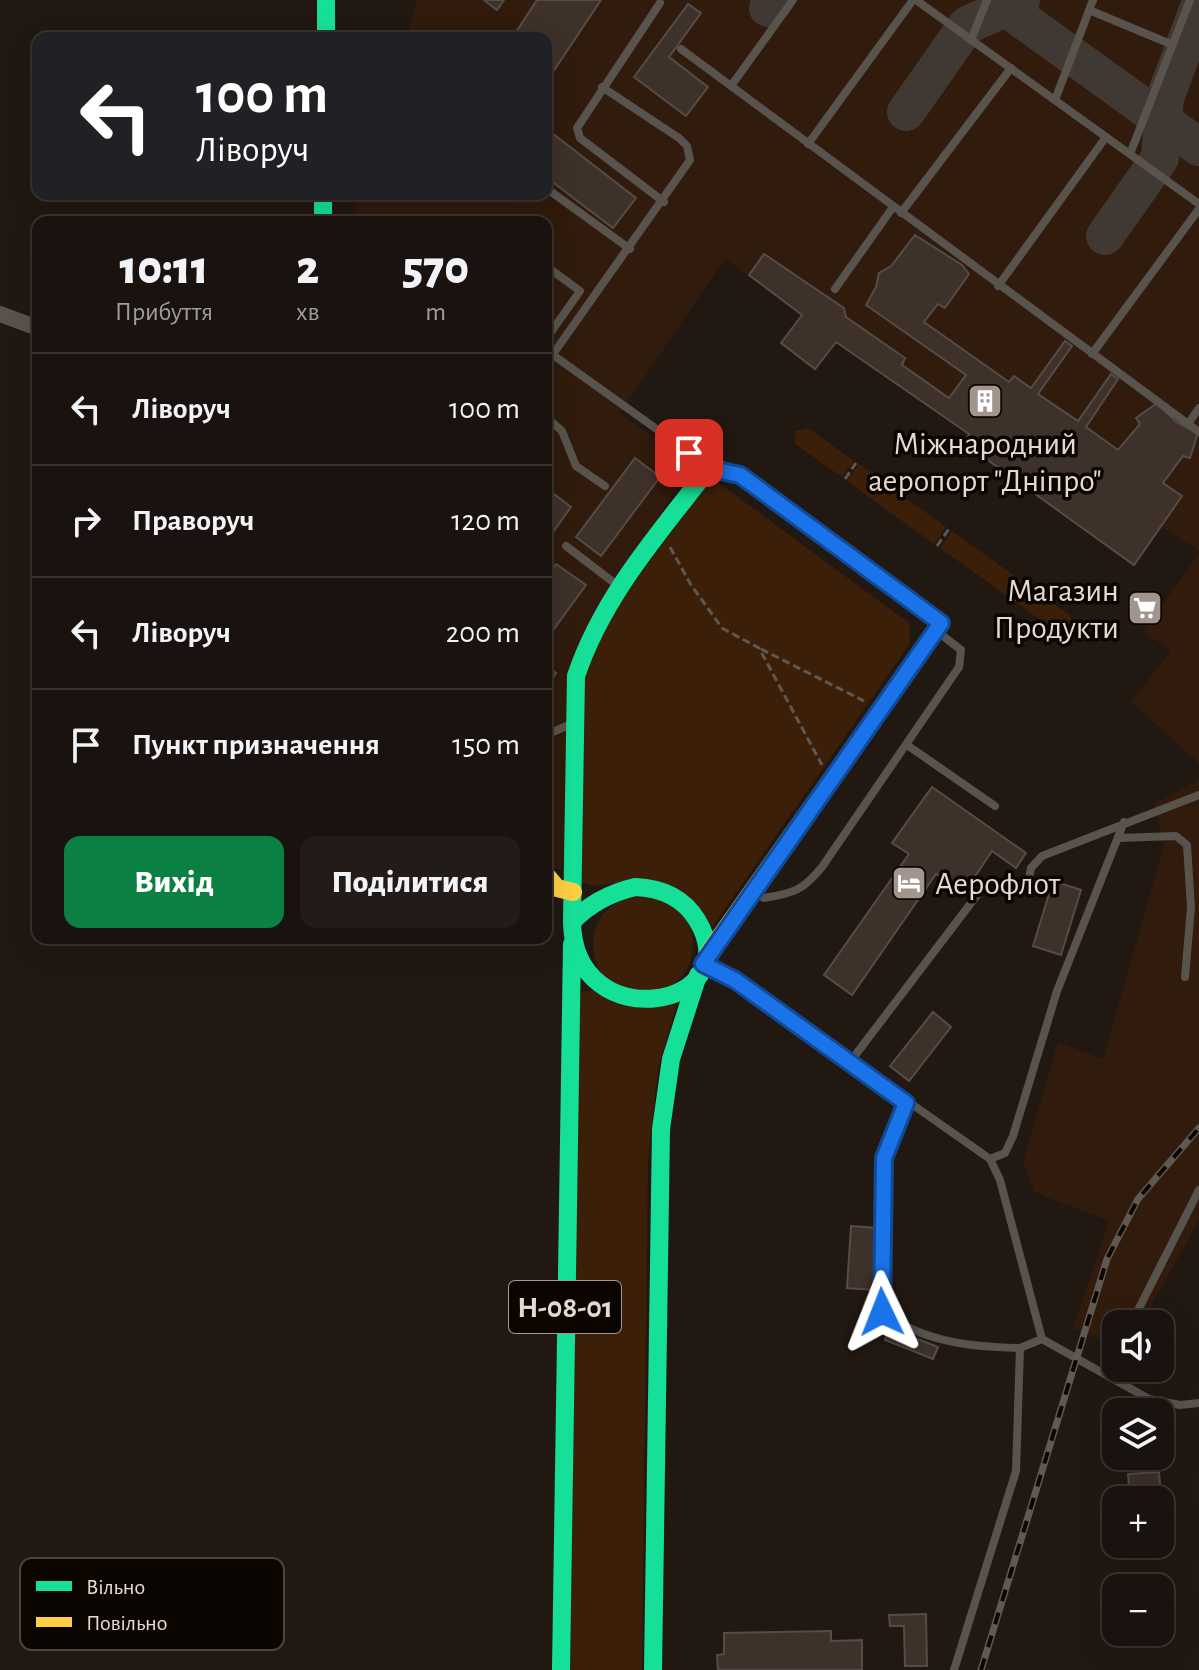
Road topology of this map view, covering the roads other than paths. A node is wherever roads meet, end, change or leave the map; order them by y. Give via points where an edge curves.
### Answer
1 (326, 0) edge
2 (793, 0) edge
3 (915, 0) edge
4 (987, 0) edge
5 (1093, 0) edge
6 (1190, 0) edge
7 (660, 3) dead end
8 (1089, 10) junction
9 (326, 32) edge
10 (971, 40) junction
11 (1173, 45) junction
12 (681, 49) dead end
13 (1011, 68) junction
14 (731, 86) junction
15 (602, 87) junction
16 (1055, 100) junction
17 (1106, 137) junction
18 (808, 144) junction
19 (1130, 154) junction
20 (552, 192) edge
21 (664, 202) junction
22 (1199, 206) edge
23 (897, 210) junction
24 (630, 249) junction
25 (552, 270) edge
26 (998, 286) junction
27 (835, 289) dead end
28 (0, 314) edge
29 (32, 326) edge
30 (552, 331) edge
31 (552, 349) edge
32 (552, 353) edge
33 (1092, 354) junction
34 (1199, 408) edge
35 (552, 422) edge
36 (1188, 424) junction
37 (1199, 432) edge
38 (712, 469) junction
39 (605, 486) dead end
40 (566, 546) dead end
41 (621, 588) junction
42 (938, 632) junction
43 (574, 723) junction
44 (552, 732) edge
45 (907, 745) junction
46 (1195, 796) edge
47 (995, 806) dead end
48 (1199, 806) edge
49 (1124, 822) junction
50 (1118, 838) junction
51 (552, 882) edge
52 (987, 882) dead end
53 (1027, 889) dead end
54 (752, 890) junction
55 (573, 892) junction
56 (572, 922) junction
57 (572, 944) junction
58 (703, 964) junction
59 (1185, 977) dead end
60 (850, 1062) junction
61 (906, 1103) junction
62 (990, 1159) junction
63 (1199, 1190) edge
64 (1138, 1310) edge
65 (1042, 1339) junction
66 (1020, 1348) junction
67 (1102, 1370) edge
68 (1123, 1382) edge
69 (1199, 1403) edge
70 (561, 1670) edge
71 (653, 1670) edge
72 (954, 1670) edge

1 - 9 main road
2 - 14 lane
3 - 10 lane
3 - 18 lane
4 - 10 lane
5 - 8 lane
6 - 11 lane
7 - 15 lane
8 - 11 lane
8 - 16 lane
10 - 13 lane
11 - 19 lane
12 - 14 lane
13 - 16 lane
13 - 23 lane
14 - 18 lane
15 - 21 lane via 578,125 580,138
15 - 21 lane via 687,146 688,168
16 - 17 lane
17 - 19 lane
17 - 26 lane
18 - 23 lane
19 - 22 lane
20 - 24 lane
21 - 24 lane
22 - 33 lane
23 - 26 lane
23 - 27 lane
24 - 31 lane
25 - 30 lane via 580,291
26 - 33 lane
28 - 29 street
32 - 38 lane
33 - 36 lane
34 - 36 lane
35 - 39 lane via 562,431 576,466
36 - 37 lane
38 - 41 main road, Н-08-01
38 - 42 main road via 727,469 752,483 925,609 941,623
40 - 41 lane
41 - 43 main road, Н-08-01 via 583,648
42 - 45 lane via 961,650 962,658
42 - 54 main road, Н-08-01
43 - 44 lane
43 - 55 main road, Н-08-01
45 - 47 lane
45 - 54 lane via 805,888 764,898
46 - 48 lane
46 - 49 lane
49 - 50 lane
49 - 53 lane via 1035,861
50 - 59 lane via 1176,836 1187,845 1191,907
50 - 62 lane via 1057,991 1013,1136 1005,1153
51 - 55 main road
52 - 60 lane
54 - 58 main road, Н-08-01
55 - 56 main road, Н-08-01
56 - 57 main road, Н-08-01
56 - 58 main road via 604,896 651,887 680,899 693,912 706,936
57 - 58 main road, Н-08-01 via 601,983 639,1003 683,990
57 - 70 main road, Н-08-01
58 - 60 lane via 735,980
58 - 71 main road, Н-08-01 via 671,1059 661,1129
60 - 61 lane
61 - 62 lane
61 - 66 lane via 884,1158 882,1312 957,1345
62 - 65 lane
63 - 64 lane
65 - 66 lane
65 - 67 lane
66 - 72 lane via 1016,1471
68 - 69 lane via 1157,1401

